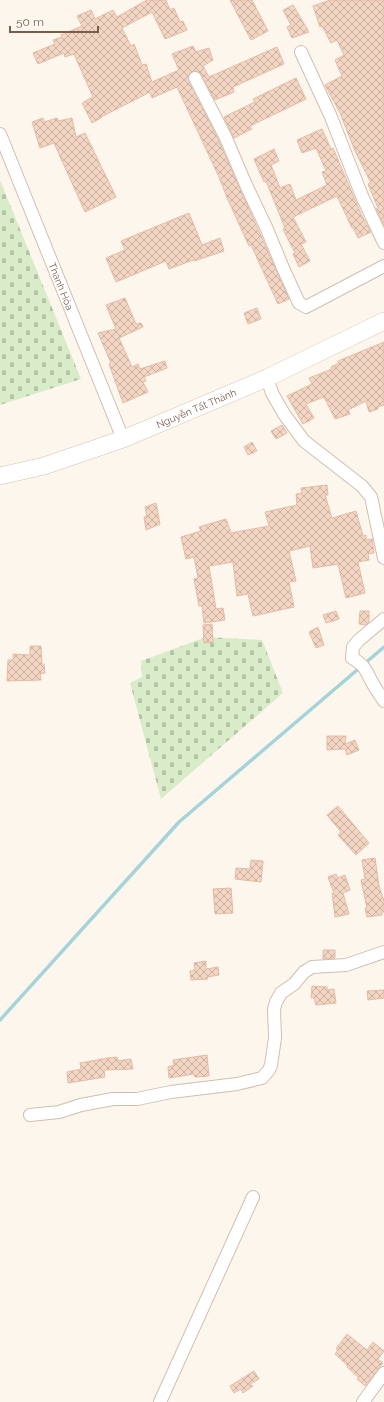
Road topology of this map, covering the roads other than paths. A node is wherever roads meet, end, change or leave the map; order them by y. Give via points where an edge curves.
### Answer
1 (301, 52) dead end
2 (195, 78) dead end
3 (0, 134) edge
4 (384, 242) edge
5 (384, 266) edge
6 (384, 321) edge
7 (267, 378) junction
8 (123, 439) junction
9 (0, 476) edge
10 (384, 558) edge
11 (384, 619) edge
12 (384, 701) edge
13 (384, 952) edge
14 (30, 1116) dead end
15 (253, 1197) dead end
16 (384, 1373) edge
17 (160, 1402) edge
18 (363, 1402) edge

1 - 4 street
2 - 5 street via 225,136 299,303 306,307
3 - 8 street, Thanh Hóa
6 - 7 main road, Nguyễn Tất Thành
7 - 8 main road, Nguyễn Tất Thành
7 - 10 street via 281,409 304,441 362,486 370,498
8 - 9 main road, Nguyễn Tất Thành via 44,466
11 - 12 street via 353,647 352,658 368,670
13 - 14 street via 346,965 312,967 281,993 274,1009 275,1038 269,1070 258,1080 137,1099 113,1099
15 - 17 street
16 - 18 street

